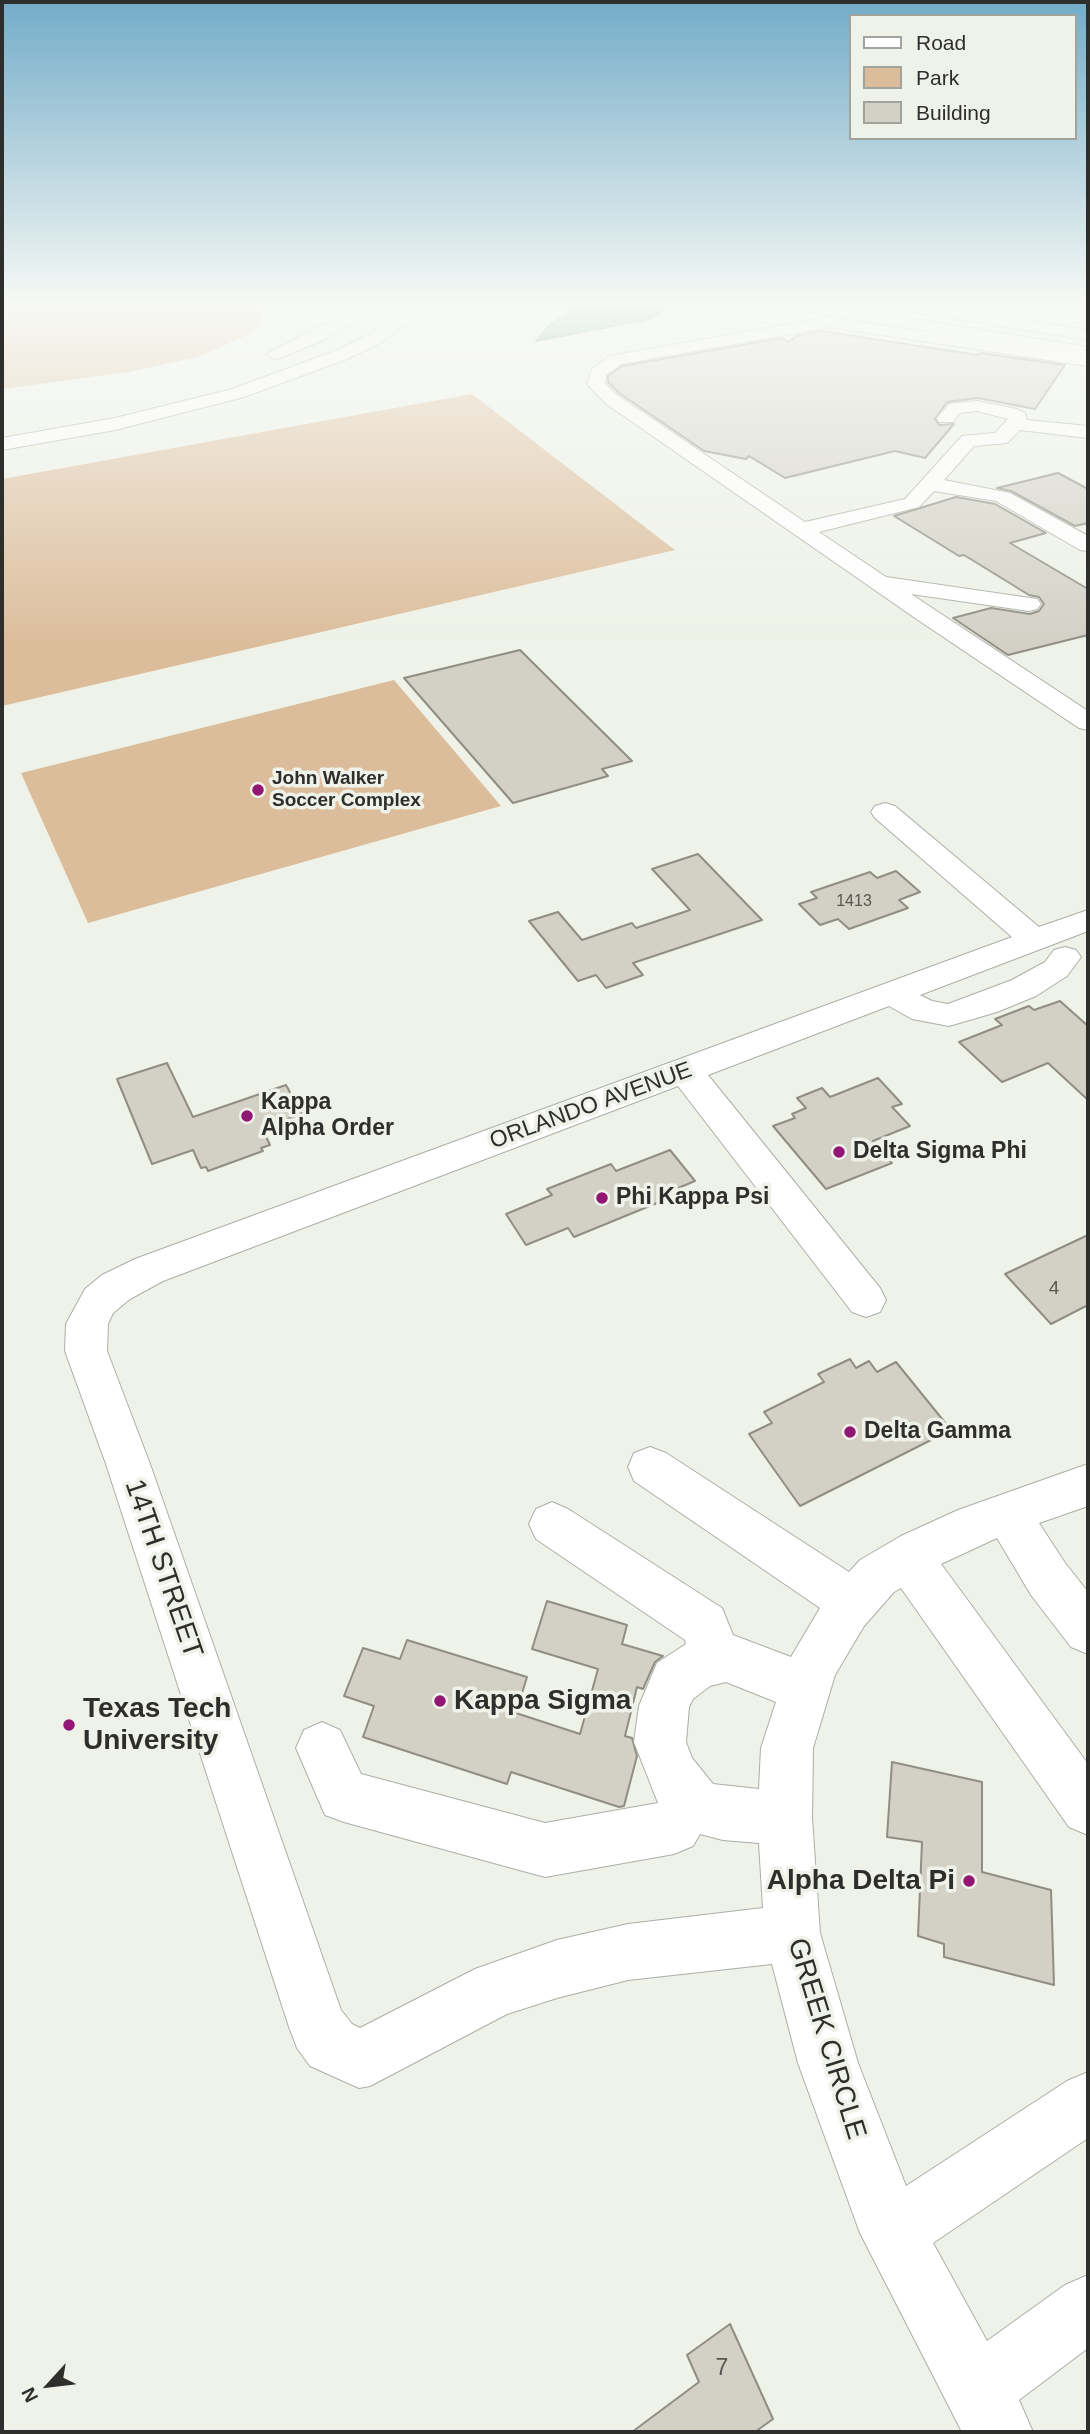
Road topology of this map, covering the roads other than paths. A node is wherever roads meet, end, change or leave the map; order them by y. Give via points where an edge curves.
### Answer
1 (141, 418) edge
2 (639, 418) edge
3 (947, 418) edge
4 (1017, 418) edge
5 (1016, 424) junction
6 (1088, 432) edge
7 (969, 440) junction
8 (2, 444) edge
9 (929, 484) junction
10 (804, 529) junction
11 (1088, 545) edge
12 (881, 583) junction
13 (1029, 604) dead end
14 (1088, 722) edge
15 (885, 813) dead end
16 (1088, 920) edge
17 (1057, 953) edge
18 (685, 1071) junction
19 (866, 1300) dead end
20 (99, 1301) joint
21 (650, 1467) dead end
22 (1088, 1485) edge
23 (1007, 1514) junction
24 (552, 1524) dead end
25 (908, 1558) junction
26 (853, 1602) junction
27 (1088, 1630) edge
28 (716, 1660) junction
29 (805, 1688) junction
30 (322, 1748) dead end
31 (690, 1800) junction
32 (1088, 1808) edge
33 (785, 1818) junction
34 (792, 1933) junction
35 (1088, 2102) edge
36 (892, 2233) junction
37 (1088, 2308) edge
38 (987, 2411) edge

1 - 8 main road
2 - 10 main road
3 - 7 main road via 941,432
4 - 5 main road
5 - 6 main road
5 - 7 main road via 1000,439
7 - 9 main road
9 - 10 main road via 912,503
9 - 11 main road via 1003,497
10 - 12 main road
12 - 13 main road
12 - 14 main road
15 - 17 main road
16 - 17 main road, ORLANDO AVENUE
17 - 18 main road, ORLANDO AVENUE via 892,994
18 - 19 main road
18 - 20 main road, ORLANDO AVENUE via 149,1270
20 - 34 main road, 14TH STREET via 87,1324 86,1351 318,2026 331,2045 359,2058 370,2056 495,1989 557,1969 628,1952
21 - 26 main road
22 - 23 main road, GREEK CIRCLE
23 - 25 main road, GREEK CIRCLE
23 - 27 main road via 1048,1579
24 - 28 main road via 705,1625
25 - 26 main road, GREEK CIRCLE via 877,1576
25 - 32 main road
26 - 29 main road, GREEK CIRCLE via 813,1664
28 - 29 main road via 726,1657
28 - 31 main road via 698,1664 675,1681 664,1706 660,1742 672,1775
29 - 33 main road, GREEK CIRCLE via 787,1748
30 - 31 main road via 344,1796 545,1850 674,1827
31 - 33 main road via 701,1808
33 - 34 main road, GREEK CIRCLE
34 - 36 main road, GREEK CIRCLE via 828,2063
35 - 36 main road
36 - 38 main road, GREEK CIRCLE
37 - 38 main road

